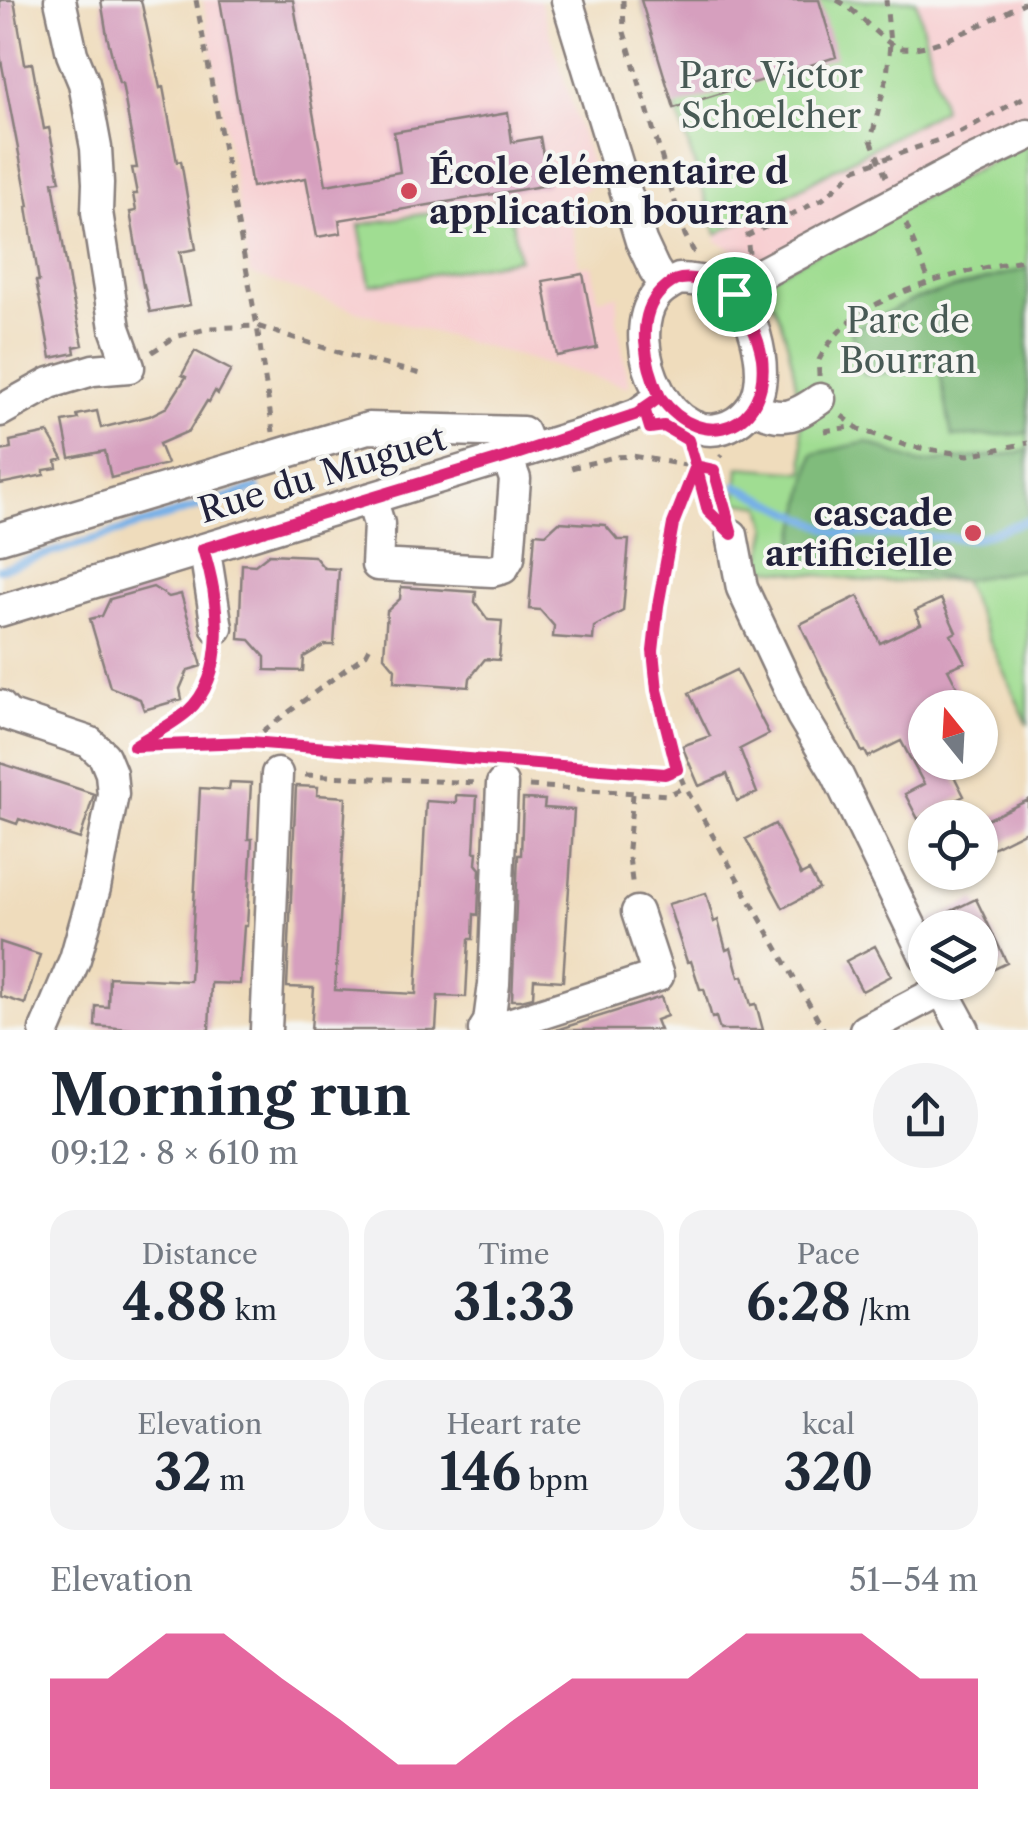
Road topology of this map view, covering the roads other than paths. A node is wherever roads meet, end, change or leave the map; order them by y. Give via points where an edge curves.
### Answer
1 (60, 0) edge
2 (568, 0) edge
3 (1028, 135) edge
4 (665, 286) junction
5 (743, 287) junction
6 (660, 397) junction
7 (820, 400) road end
8 (752, 407) junction
9 (0, 411) edge
10 (518, 453) junction
11 (371, 498) junction
12 (732, 534) road end
13 (0, 538) edge
14 (203, 549) junction
15 (0, 611) edge
16 (217, 628) road end
17 (0, 706) edge
18 (504, 770) road end
19 (277, 774) dead end
20 (636, 912) road end
21 (908, 921) edge
22 (916, 1000) edge
23 (948, 1000) edge
24 (487, 1026) edge
25 (45, 1030) edge
26 (266, 1030) edge
27 (865, 1030) edge
28 (964, 1030) edge

1 - 9 street via 84,83 96,148 97,212 128,367 50,383
2 - 4 street via 641,241
3 - 5 street
4 - 5 street via 680,279
4 - 6 street via 647,312 645,339
5 - 8 street via 762,358
6 - 8 street via 688,423 709,430 727,428
6 - 10 street, Rue du Muguet via 620,421
7 - 8 street via 800,413 772,418
10 - 11 street, Rue du Muguet
10 - 11 street via 503,568 376,565 379,524
10 - 13 street via 522,432 368,428
11 - 14 street, Rue du Muguet
12 - 21 street via 742,588
14 - 15 street, Rue du Muguet
14 - 16 street
17 - 25 street via 8,715 89,742 104,756 114,794 75,959
18 - 24 street
19 - 26 street
20 - 24 street via 658,976
22 - 27 street
23 - 28 street

